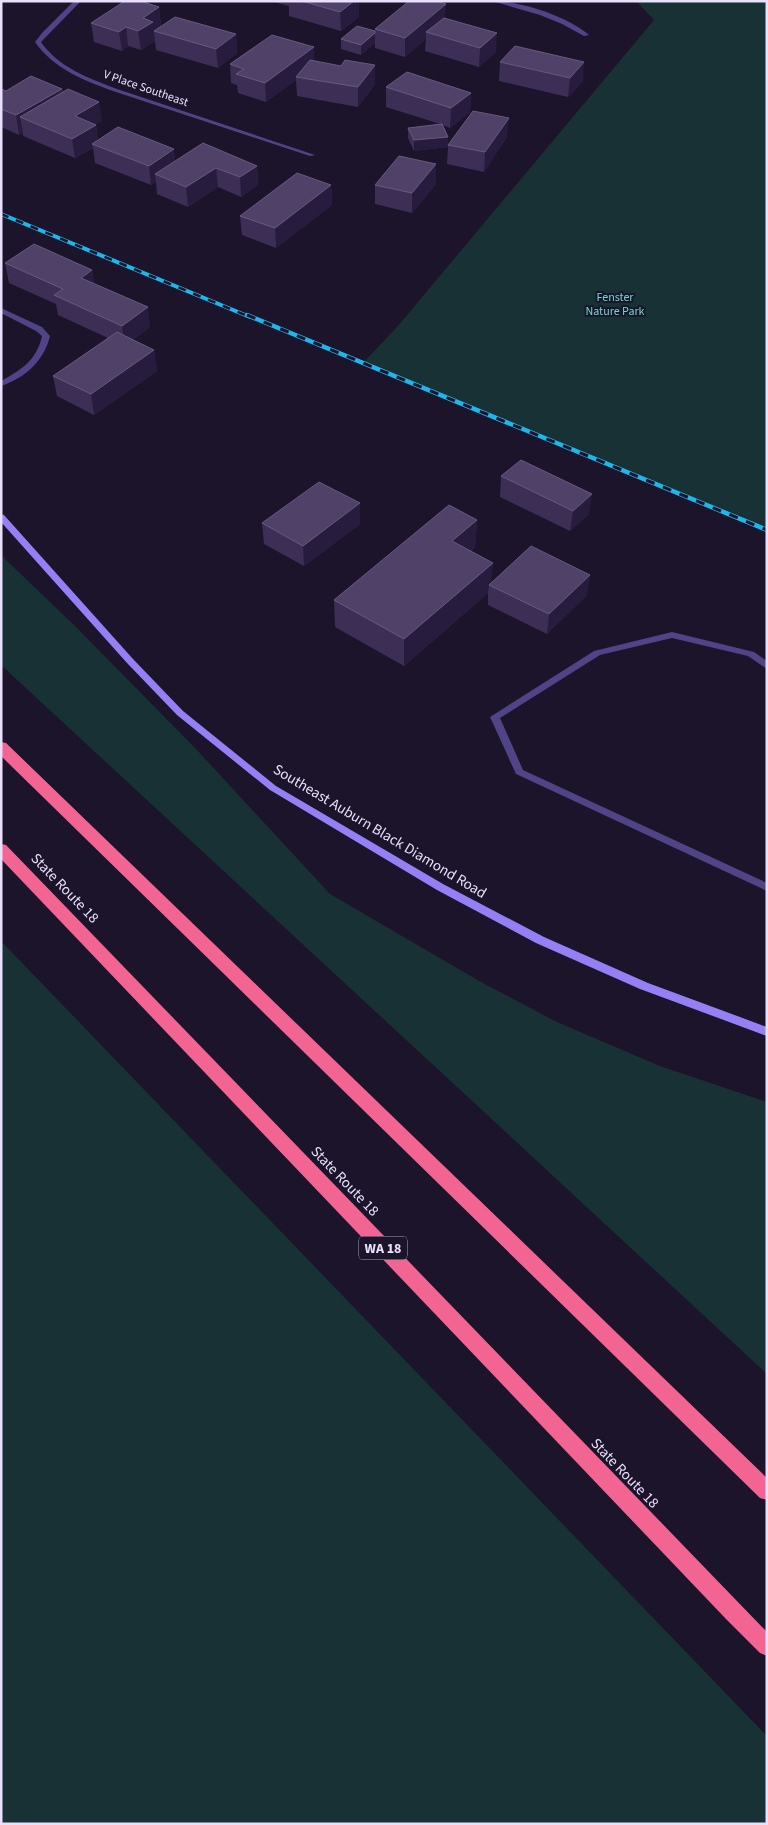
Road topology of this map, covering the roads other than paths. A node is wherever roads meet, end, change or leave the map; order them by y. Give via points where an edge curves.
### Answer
1 (78, 1) edge
2 (495, 1) edge
3 (586, 35) dead end
4 (312, 155) dead end
5 (1, 310) edge
6 (1, 384) edge
7 (1, 517) edge
8 (767, 666) edge
9 (1, 746) edge
10 (1, 849) edge
11 (767, 888) edge
12 (767, 1032) edge
13 (767, 1491) edge
14 (767, 1646) edge

1 - 4 street, V Place Southeast via 38,42 43,51 60,64 115,90
2 - 3 street via 542,12
5 - 6 street via 39,329 46,336 45,346 24,373
7 - 12 main road, Southeast Auburn Black Diamond Road via 130,662 180,713 273,788 440,887 540,940 644,986
8 - 11 street via 751,654 672,635 597,653 495,717 520,772
9 - 13 highway
10 - 14 highway, State Route 18 / WA 18

